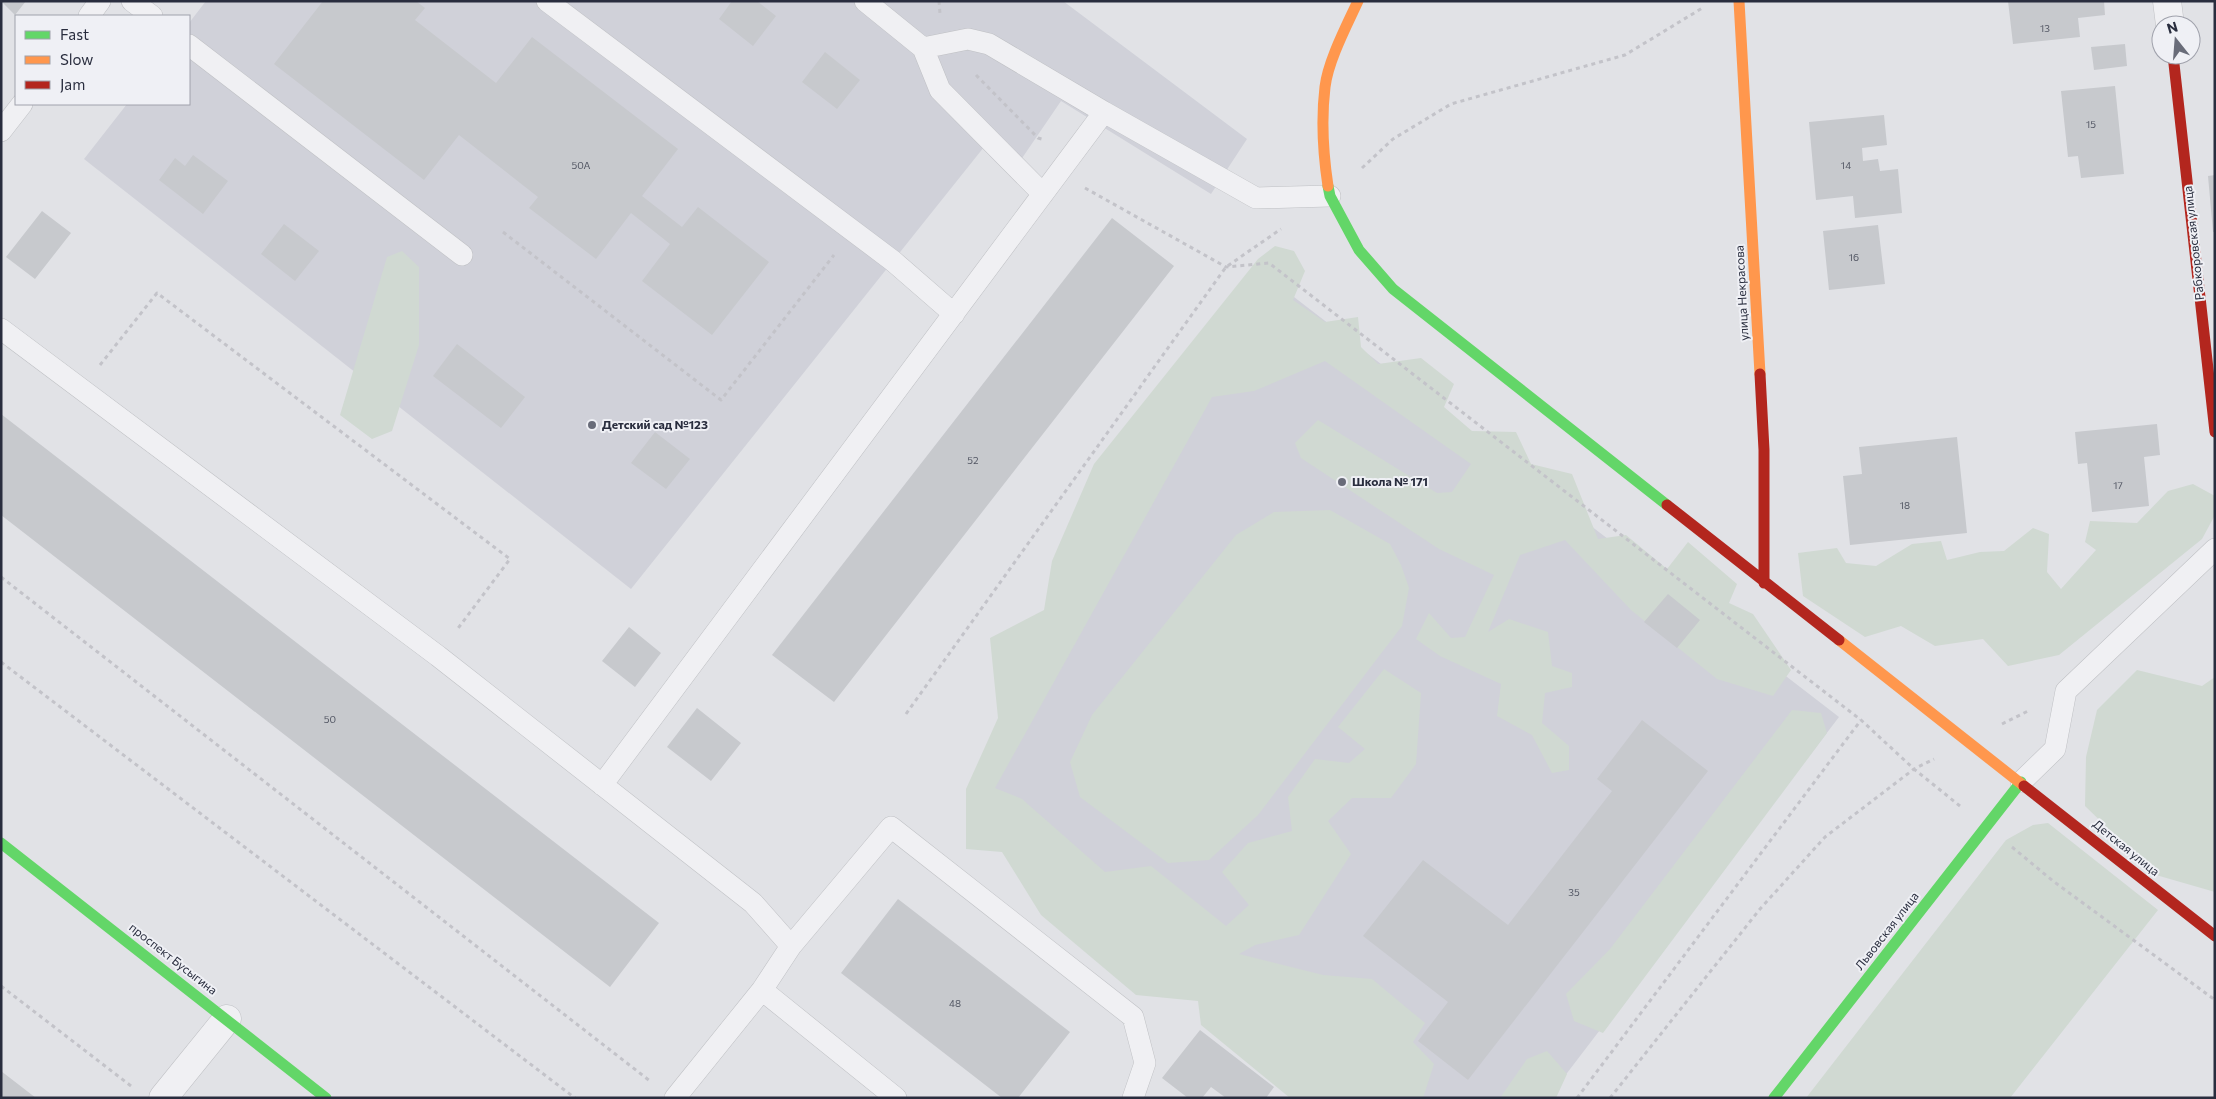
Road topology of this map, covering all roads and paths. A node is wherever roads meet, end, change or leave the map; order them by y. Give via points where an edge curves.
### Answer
1 (100, 1) edge
2 (132, 1) edge
3 (547, 1) edge
4 (866, 1) edge
5 (939, 1) edge
6 (1358, 1) edge
7 (1711, 1) edge
8 (1739, 1) edge
9 (2167, 1) edge
10 (90, 15) edge
11 (151, 15) edge
12 (2169, 15) edge
13 (947, 43) junction
14 (190, 46) edge
15 (923, 48) junction
16 (2174, 65) edge
17 (21, 105) edge
18 (1104, 112) junction
19 (1, 131) edge
20 (1077, 149) junction
21 (1058, 173) junction
22 (1043, 194) junction
23 (1330, 196) junction
24 (852, 231) junction
25 (503, 232) dead end
26 (462, 255) dead end
27 (1226, 267) junction
28 (954, 314) junction
29 (1, 329) edge
30 (82, 389) junction
31 (2215, 432) edge
32 (2215, 549) edge
33 (1, 577) edge
34 (1764, 583) junction
35 (438, 656) junction
36 (1, 662) edge
37 (906, 714) dead end
38 (1860, 720) junction
39 (2021, 782) junction
40 (602, 785) junction
41 (1986, 826) junction
42 (1825, 837) dead end
43 (1, 843) edge
44 (2215, 936) edge
45 (792, 946) junction
46 (1, 986) edge
47 (762, 990) junction
48 (2215, 1000) edge
49 (227, 1019) junction
50 (657, 1086) dead end
51 (151, 1095) edge
52 (326, 1098) edge
53 (575, 1098) edge
54 (675, 1098) edge
55 (896, 1098) edge
56 (1133, 1098) edge
57 (1577, 1098) edge
58 (1610, 1098) edge
59 (1774, 1098) edge

1 - 10 lane
2 - 11 lane
3 - 24 lane
4 - 15 lane
5 - 13 path via 941,33
6 - 23 street via 1325,85 1322,143
7 - 23 path via 1697,13 1625,55 1451,104 1393,139
8 - 34 street, улица Некрасова via 1764,450
9 - 12 street
13 - 15 lane
13 - 18 lane via 968,39 989,44
13 - 20 path via 957,58 1038,138
14 - 26 lane
15 - 22 lane via 940,90
16 - 31 street, Рабкоровская улица
17 - 19 lane
18 - 20 lane
18 - 23 lane via 1256,198
20 - 21 lane
21 - 22 lane
21 - 27 path
22 - 28 lane
23 - 27 path
23 - 34 street, Детская улица via 1359,250 1392,289
24 - 25 path via 721,400
24 - 28 lane via 893,261
27 - 37 path
27 - 38 path via 1269,263
28 - 40 lane
29 - 30 lane
30 - 35 lane
30 - 35 path via 157,294 204,329 510,559
32 - 39 lane via 2066,691 2055,748
33 - 50 path
34 - 39 street, Детская улица
35 - 40 lane
36 - 53 path
38 - 41 path via 1914,769
38 - 57 path
39 - 41 street, Львовская улица
39 - 44 street, Детская улица
40 - 45 lane via 753,903
41 - 48 path via 2053,881
41 - 59 street, Львовская улица
42 - 58 path via 1760,909
43 - 49 street, проспект Бусыгина
45 - 47 lane
45 - 56 lane via 891,827 1133,1018 1145,1063
46 - 51 path
47 - 54 lane
47 - 55 lane
49 - 51 street
49 - 52 street, проспект Бусыгина

